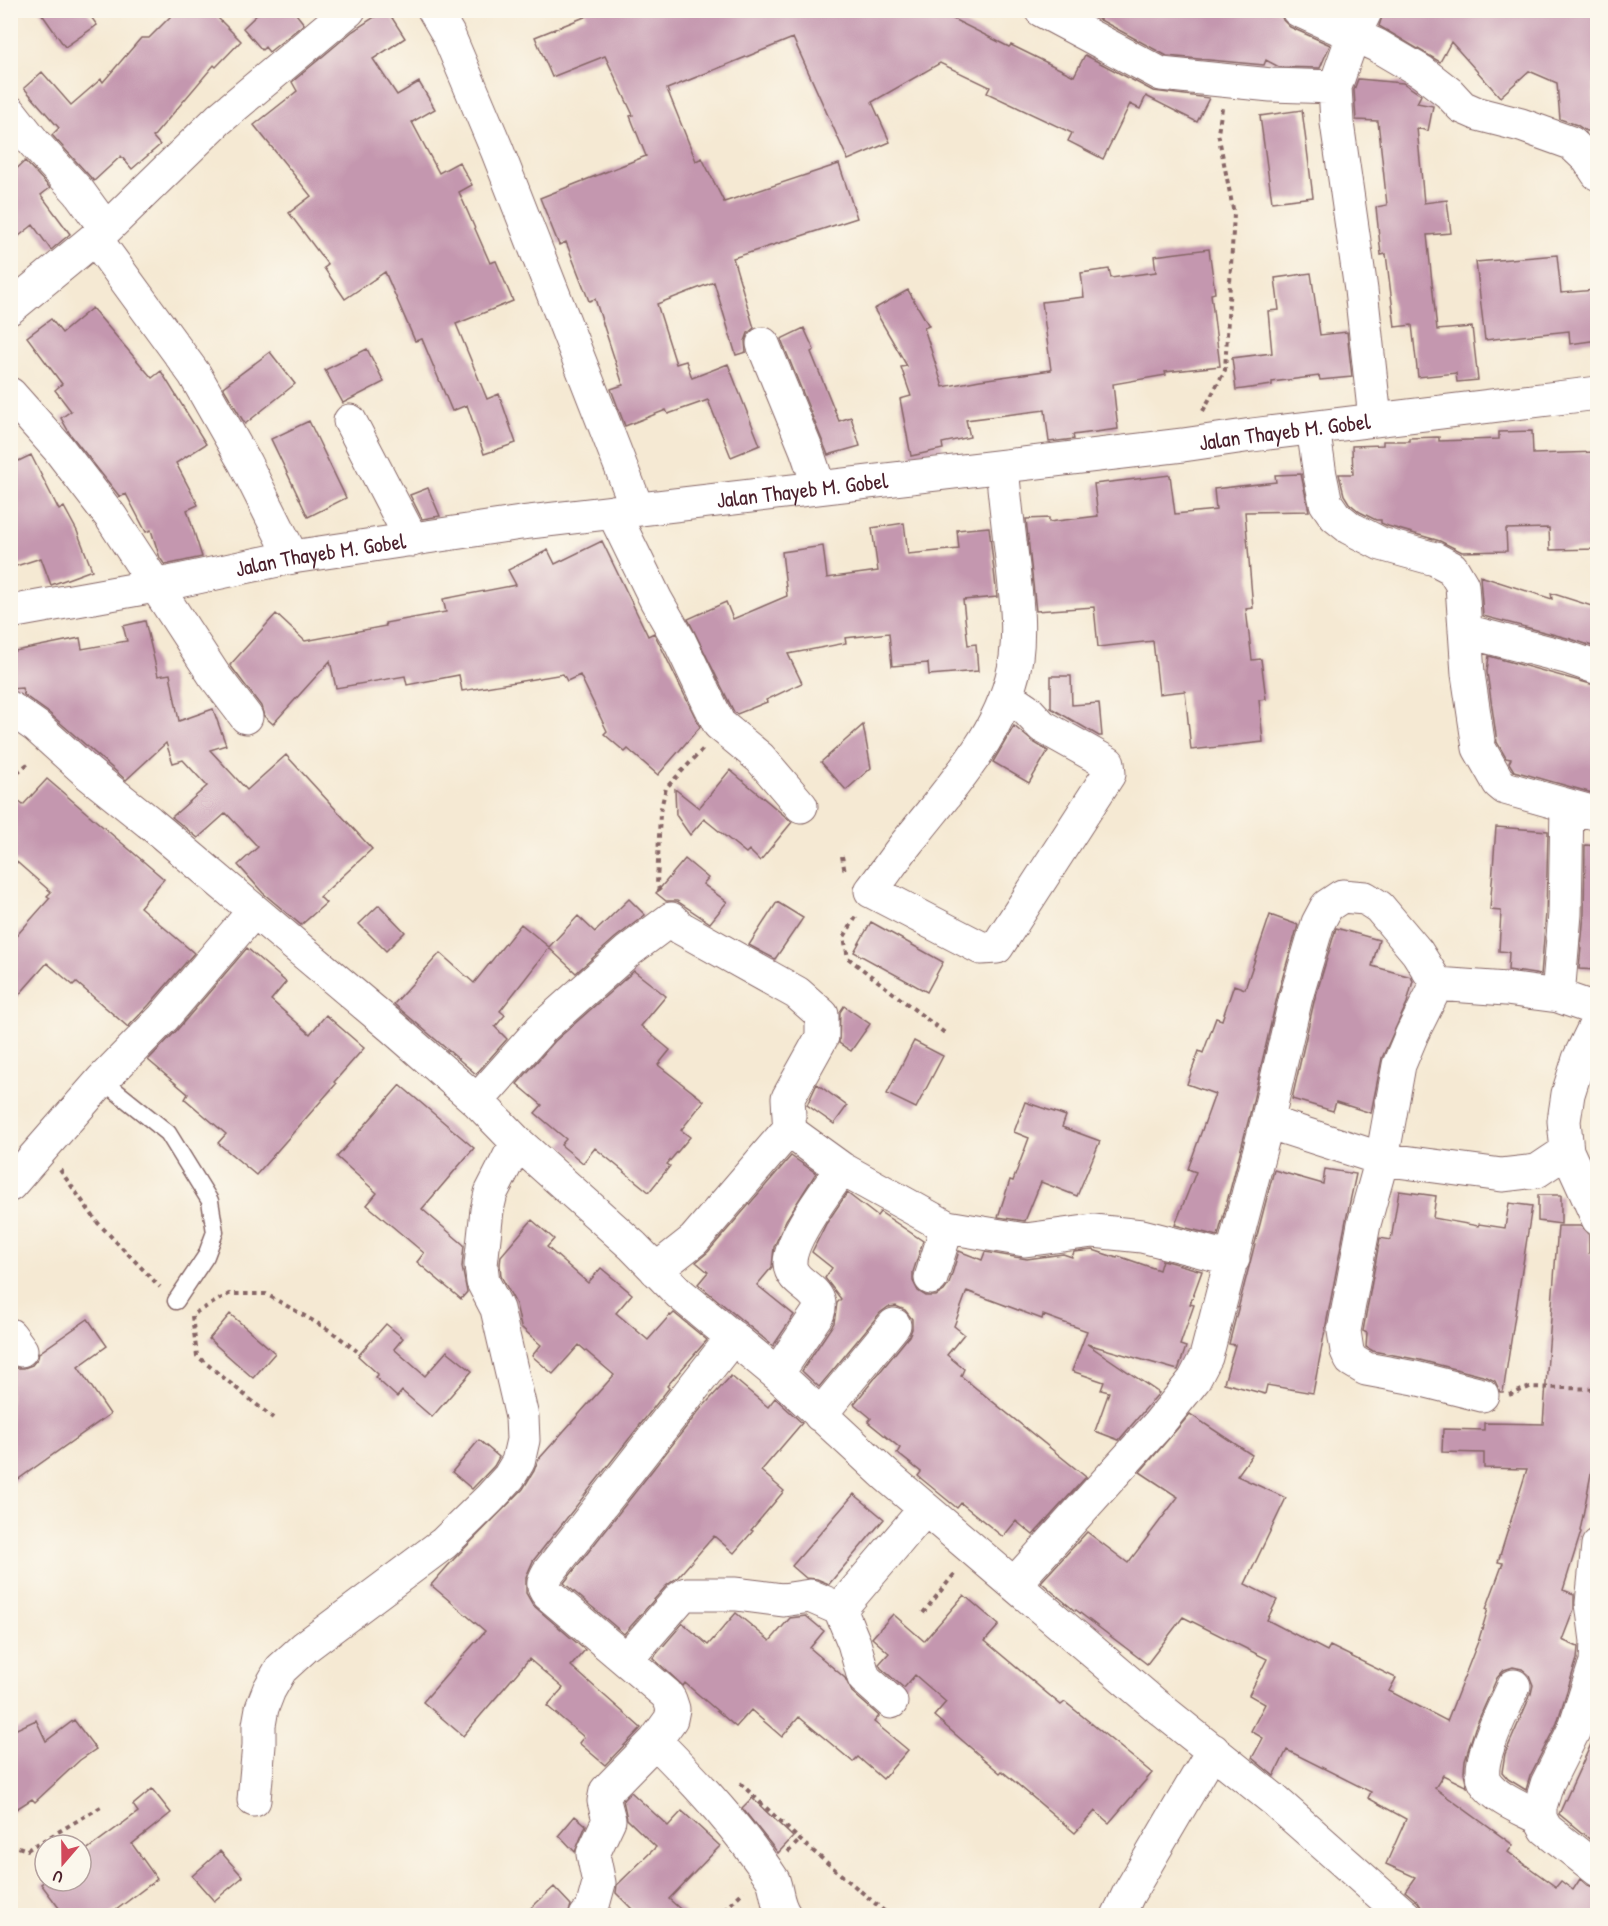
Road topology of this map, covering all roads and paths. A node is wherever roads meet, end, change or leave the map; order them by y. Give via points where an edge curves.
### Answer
1 (349, 10) edge
2 (434, 10) edge
3 (1041, 10) edge
4 (1298, 10) edge
5 (1360, 23) edge
6 (1226, 81) junction
7 (1335, 87) junction
8 (10, 112) edge
9 (1598, 174) edge
10 (101, 233) junction
11 (10, 308) edge
12 (763, 344) dead end
13 (1598, 393) edge
14 (10, 394) edge
15 (1376, 419) junction
16 (350, 421) dead end
17 (1313, 428) junction
18 (1183, 445) junction
19 (1002, 467) junction
20 (819, 487) junction
21 (625, 510) junction
22 (412, 540) junction
23 (292, 557) junction
24 (155, 586) junction
25 (10, 612) edge
26 (1465, 631) junction
27 (1598, 668) edge
28 (1007, 696) junction
29 (10, 708) edge
30 (246, 717) dead end
31 (719, 724) junction
32 (1567, 806) junction
33 (801, 807) dead end
34 (1598, 814) edge
35 (842, 856) dead end
36 (871, 891) junction
37 (254, 910) junction
38 (671, 919) junction
39 (1437, 984) junction
40 (1558, 996) junction
41 (1598, 1010) edge
42 (1598, 1020) edge
43 (946, 1034) dead end
44 (102, 1080) junction
45 (477, 1101) junction
46 (1267, 1122) junction
47 (790, 1134) junction
48 (518, 1142) junction
49 (44, 1147) junction
50 (1567, 1151) junction
51 (1382, 1159) junction
52 (842, 1169) junction
53 (10, 1185) edge
54 (1598, 1219) edge
55 (947, 1227) junction
56 (1233, 1259) junction
57 (656, 1270) junction
58 (931, 1278) dead end
59 (176, 1301) joint
60 (894, 1324) dead end
61 (733, 1337) junction
62 (357, 1351) dead end
63 (777, 1374) junction
64 (1598, 1389) edge
65 (1482, 1395) joint
66 (820, 1415) junction
67 (273, 1418) dead end
68 (925, 1509) junction
69 (1598, 1545) edge
70 (974, 1551) junction
71 (1014, 1584) junction
72 (840, 1609) junction
73 (923, 1612) dead end
74 (627, 1659) junction
75 (1514, 1686) dead end
76 (891, 1702) dead end
77 (655, 1741) junction
78 (1212, 1750) junction
79 (254, 1800) dead end
80 (101, 1807) dead end
81 (1540, 1818) junction
82 (800, 1840) dead end
83 (10, 1844) edge
84 (1598, 1870) edge
85 (586, 1916) edge
86 (785, 1916) edge
87 (890, 1916) edge
88 (1118, 1916) edge
89 (1405, 1916) edge

1 - 10 street via 219,119
2 - 21 street via 497,150
3 - 6 street via 1161,74
4 - 5 street
5 - 7 street
5 - 9 street via 1376,45 1422,72 1461,106 1571,143
6 - 7 street
6 - 18 path via 1218,133 1234,214 1225,370
7 - 15 street
8 - 10 street via 79,192
10 - 11 street
10 - 23 street via 195,375
12 - 20 street
13 - 15 street, Jalan Thayeb M. Gobel
14 - 24 street via 58,447
15 - 17 street, Jalan Thayeb M. Gobel
16 - 22 street
17 - 18 street, Jalan Thayeb M. Gobel
17 - 26 street via 1326,503 1335,516 1381,544 1435,559 1452,568 1462,585
18 - 19 street, Jalan Thayeb M. Gobel
19 - 20 street, Jalan Thayeb M. Gobel
19 - 28 street via 1018,631
20 - 21 street, Jalan Thayeb M. Gobel
21 - 22 street, Jalan Thayeb M. Gobel
21 - 31 street via 656,600
22 - 23 street, Jalan Thayeb M. Gobel
23 - 24 street, Jalan Thayeb M. Gobel
24 - 25 street, Jalan Thayeb M. Gobel
24 - 30 street
26 - 27 street
26 - 32 street via 1480,752 1505,788
28 - 36 street via 991,731 950,790
28 - 36 street via 1042,726 1108,763 1109,774 997,947 981,948
29 - 37 street
31 - 33 street via 760,758
31 - 38 path via 704,748 666,788 660,812 657,885
32 - 34 street
32 - 40 street via 1565,914
35 - 36 path via 846,875
36 - 43 path via 844,937 848,958
37 - 44 street via 163,1018
37 - 45 street
38 - 45 street via 627,952 542,1028
38 - 47 street via 797,993 822,1015 822,1037 788,1098
39 - 40 street
39 - 46 street via 1417,952 1379,907 1365,898 1342,896 1326,906 1296,997
39 - 51 street via 1400,1065
40 - 41 street
42 - 50 street via 1568,1094 1564,1121
44 - 49 street
44 - 59 lane via 168,1133 210,1201 215,1232 206,1256
45 - 48 street
46 - 51 street
46 - 56 street
47 - 52 street
47 - 57 street via 784,1135 694,1240
48 - 57 street
48 - 79 street via 491,1193 481,1265 483,1282 497,1309 522,1417 523,1440 518,1462 490,1498 444,1543 281,1669 262,1708
49 - 53 street
49 - 59 path via 98,1223
50 - 51 street via 1538,1171 1502,1175
50 - 54 street
51 - 65 street via 1364,1224 1344,1330 1347,1351 1351,1360 1366,1370
52 - 55 street
52 - 63 street via 813,1209 791,1255 794,1275 821,1305
55 - 56 street via 1025,1240 1093,1231 1142,1236
55 - 58 street
56 - 71 street via 1206,1357 1194,1380
57 - 61 street
60 - 66 street
61 - 63 street
61 - 74 street via 543,1582 548,1594
62 - 67 path via 331,1331 266,1294 229,1294 192,1315 197,1356
63 - 66 street
64 - 65 path via 1530,1387 1513,1395
66 - 68 street
68 - 70 street
68 - 72 street
69 - 81 street via 1592,1603 1596,1662 1574,1730 1547,1784
70 - 71 street
70 - 73 path
71 - 78 street
72 - 74 street via 810,1596 783,1600 736,1594 686,1594
72 - 76 street via 864,1678
74 - 77 street via 670,1700 671,1719
75 - 81 street via 1486,1754 1484,1781 1494,1793
77 - 85 street via 606,1791 604,1801 609,1820 594,1854 598,1883
77 - 86 street via 735,1828 773,1880 776,1900
78 - 88 street
78 - 89 street
80 - 83 path via 27,1850
81 - 84 street via 1546,1829
82 - 87 path

